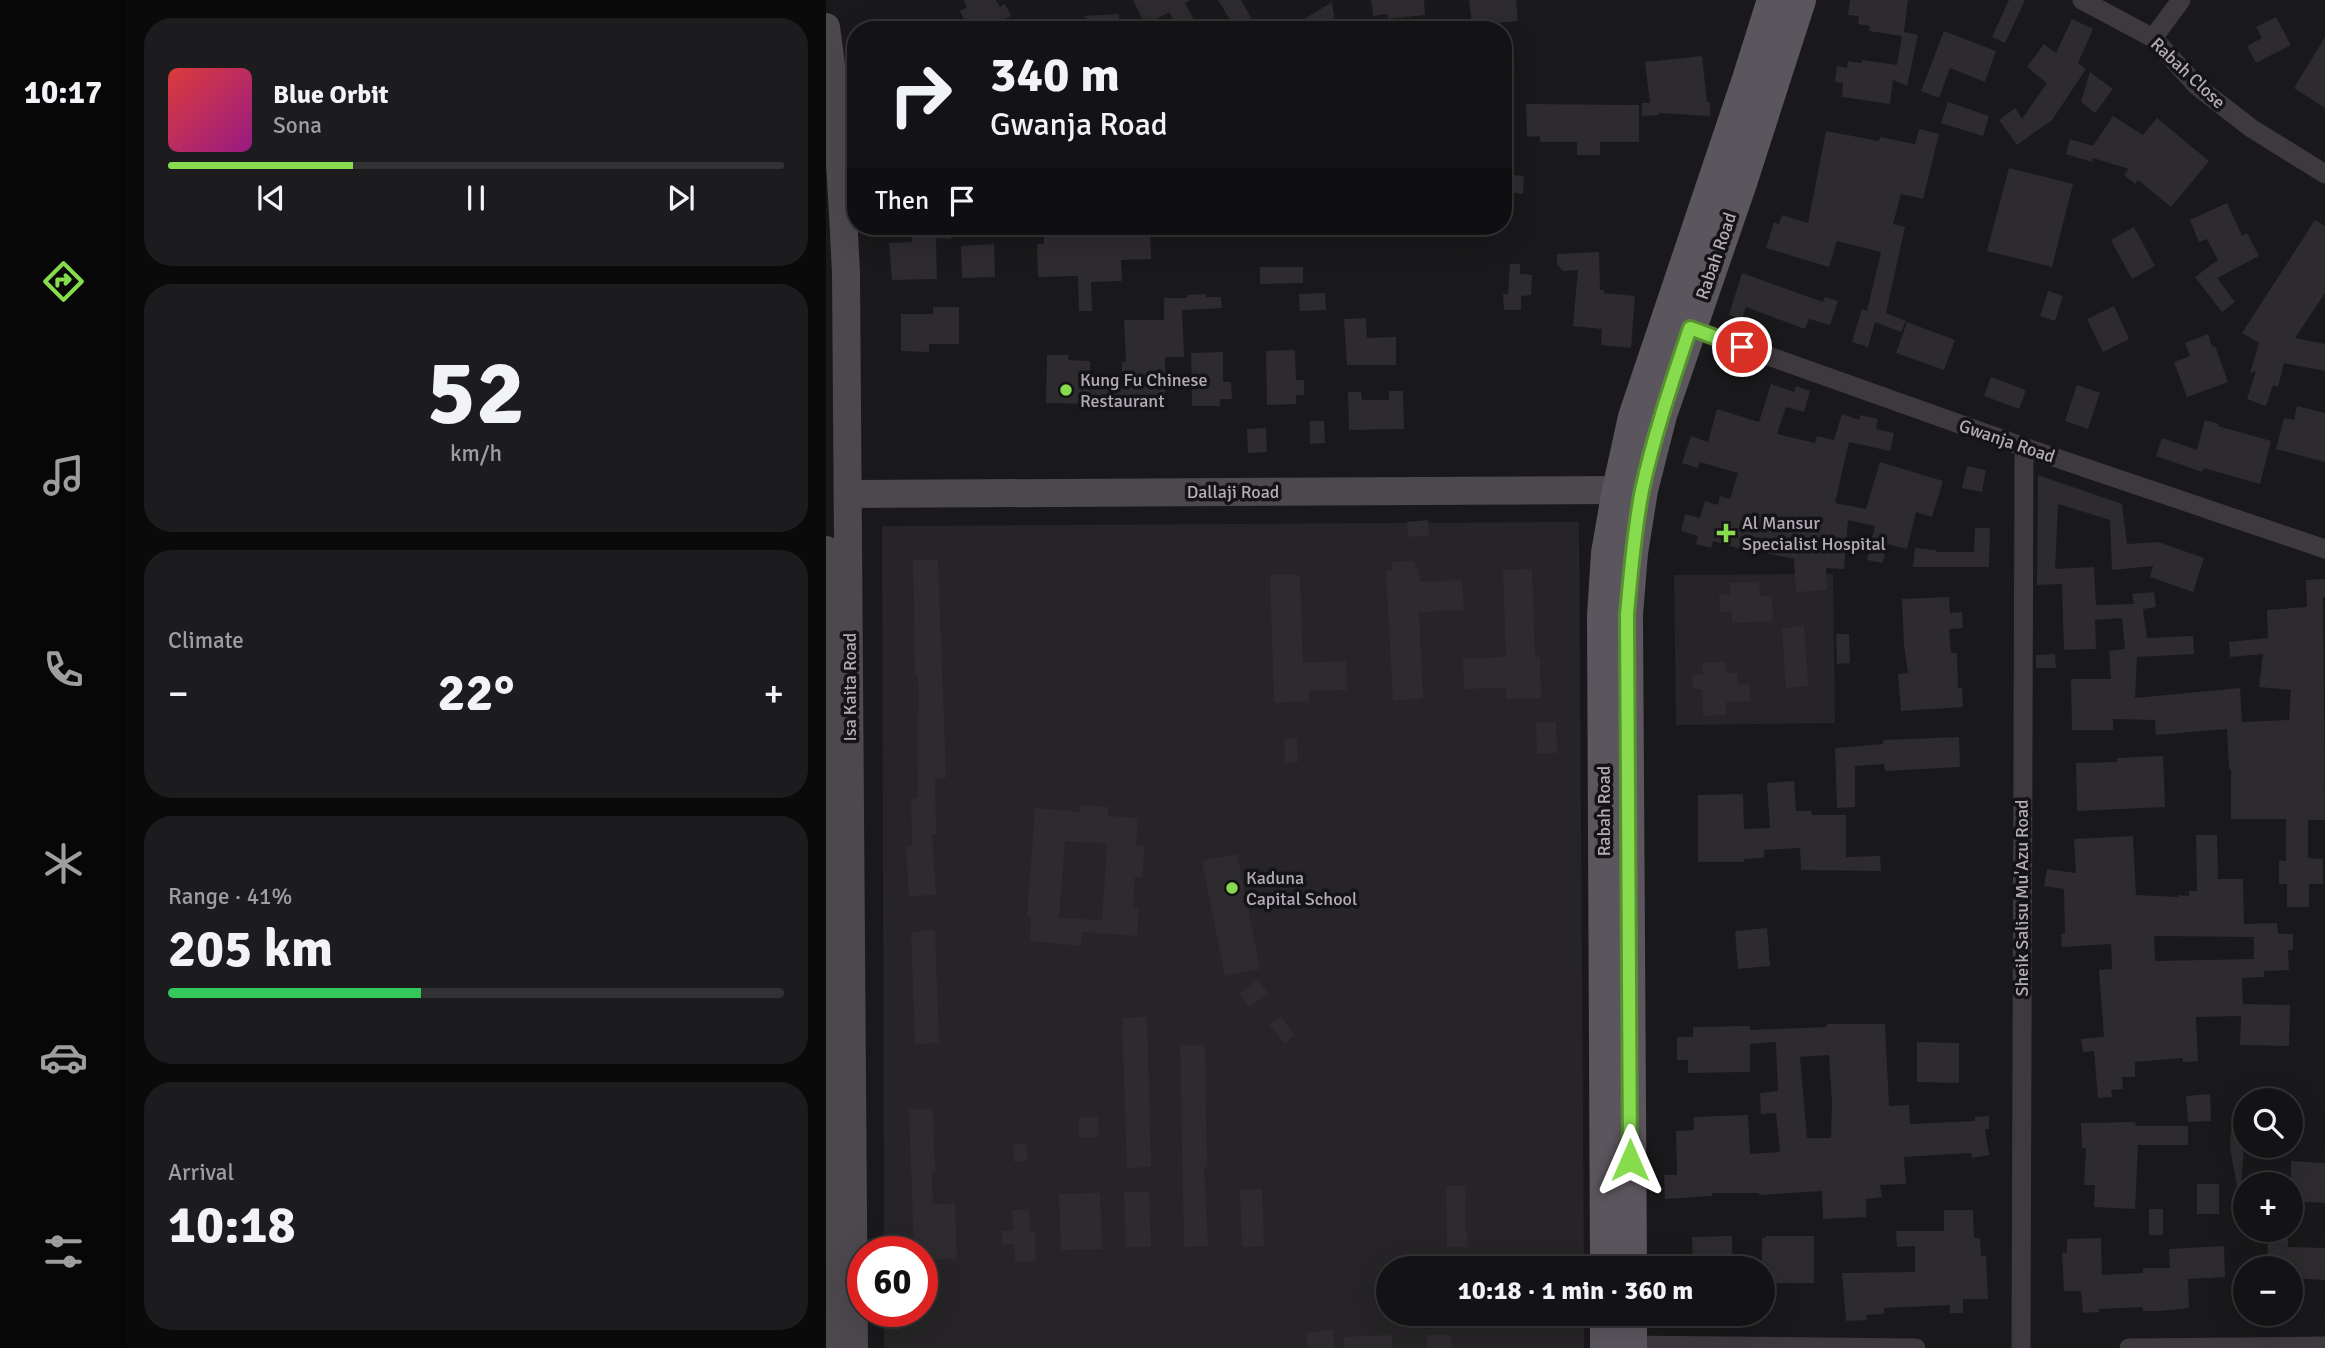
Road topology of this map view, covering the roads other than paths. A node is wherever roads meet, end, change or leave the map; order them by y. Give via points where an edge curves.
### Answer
1 (1773, 0) edge
2 (1800, 0) edge
3 (2082, 0) edge
4 (2181, 0) edge
5 (826, 27) edge
6 (2153, 38) junction
7 (838, 78) edge
8 (2325, 174) edge
9 (1690, 328) junction
10 (2024, 447) junction
11 (1618, 490) junction
12 (848, 494) junction
13 (2325, 549) edge
14 (826, 550) edge
15 (1606, 1256) edge
16 (1631, 1256) edge
17 (1618, 1336) edge
18 (2325, 1346) edge
19 (832, 1348) edge
20 (854, 1348) edge
21 (1916, 1348) edge
22 (2021, 1348) edge
23 (2129, 1348) edge

1 - 11 main road, Rabah Road via 1634,417
2 - 9 main road, Rabah Road
3 - 6 street, Rabah Close
4 - 6 street
5 - 7 main road, Isa Kaita Road
6 - 8 street, Rabah Close via 2198,87 2251,128
7 - 12 main road, Isa Kaita Road
9 - 10 street, Gwanja Road
9 - 16 main road, Rabah Road via 1642,490 1627,614
10 - 13 street, Gwanja Road
10 - 22 street, Sheik Salisu Mu'Azu Road
11 - 12 main road, Dallaji Road
11 - 15 main road, Rabah Road via 1603,616
12 - 20 main road, Isa Kaita Road
14 - 19 main road, Isa Kaita Road
17 - 21 street
18 - 23 street

